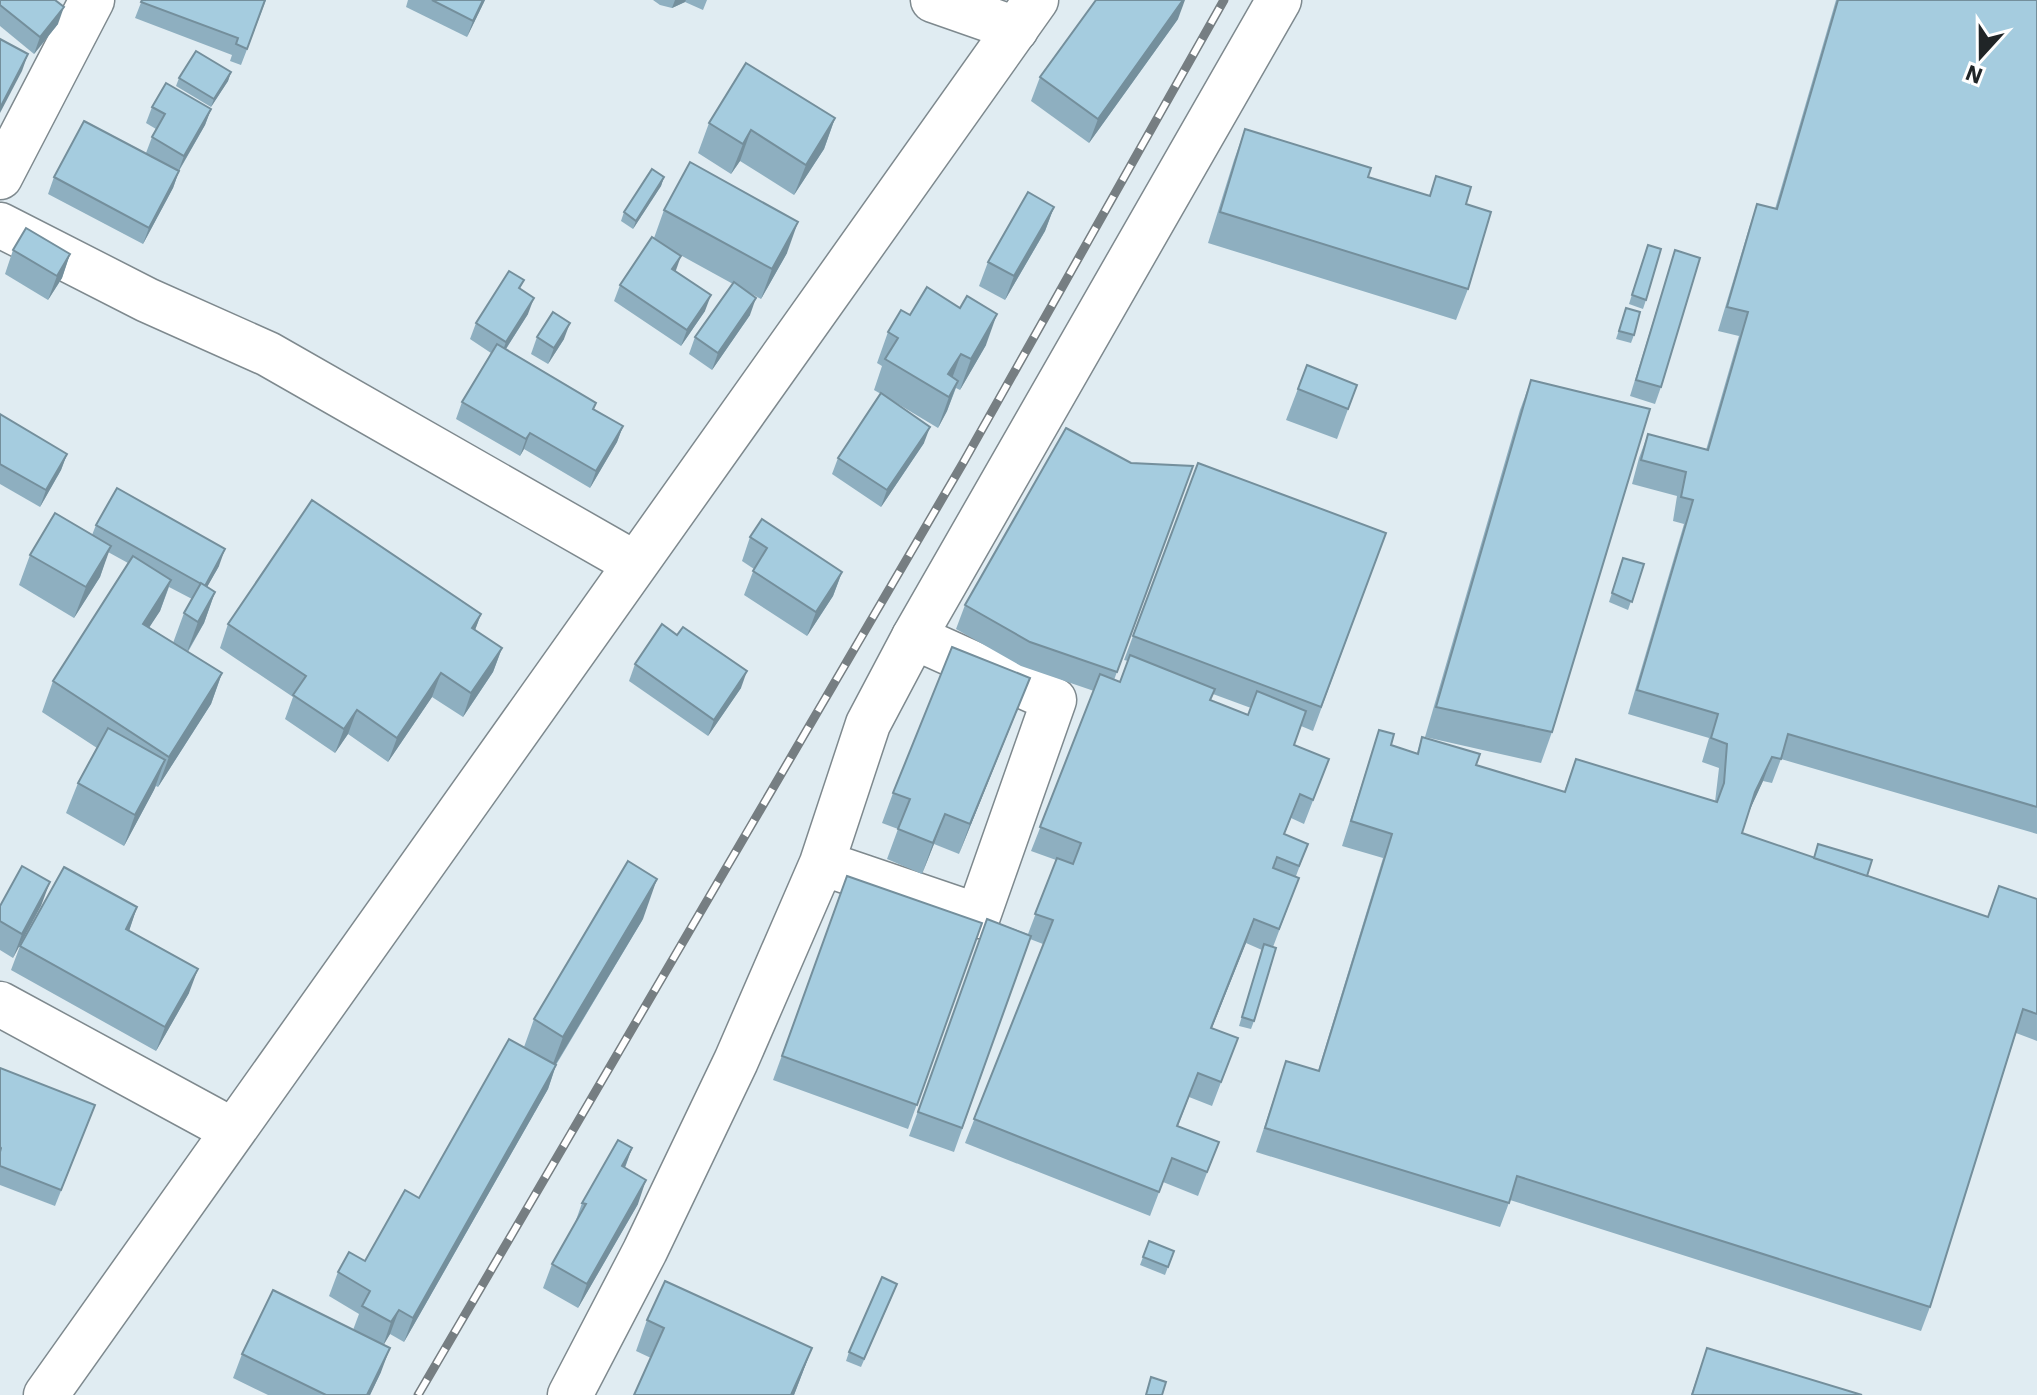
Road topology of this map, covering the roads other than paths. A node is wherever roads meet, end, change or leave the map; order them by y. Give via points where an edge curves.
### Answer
1 (92, 0) edge
2 (933, 0) edge
3 (1279, 0) edge
4 (1026, 15) edge
5 (0, 177) edge
6 (0, 225) edge
7 (634, 563) junction
8 (914, 637) junction
9 (822, 863) junction
10 (0, 1004) edge
11 (232, 1130) junction
12 (46, 1395) edge
13 (570, 1395) edge

1 - 5 street
2 - 4 street
3 - 8 street
4 - 7 street
6 - 7 street via 268,354
7 - 11 street
8 - 9 street via 868,724
8 - 9 street via 1054,700 978,916
9 - 13 street via 736,1061
10 - 11 street
11 - 12 street

